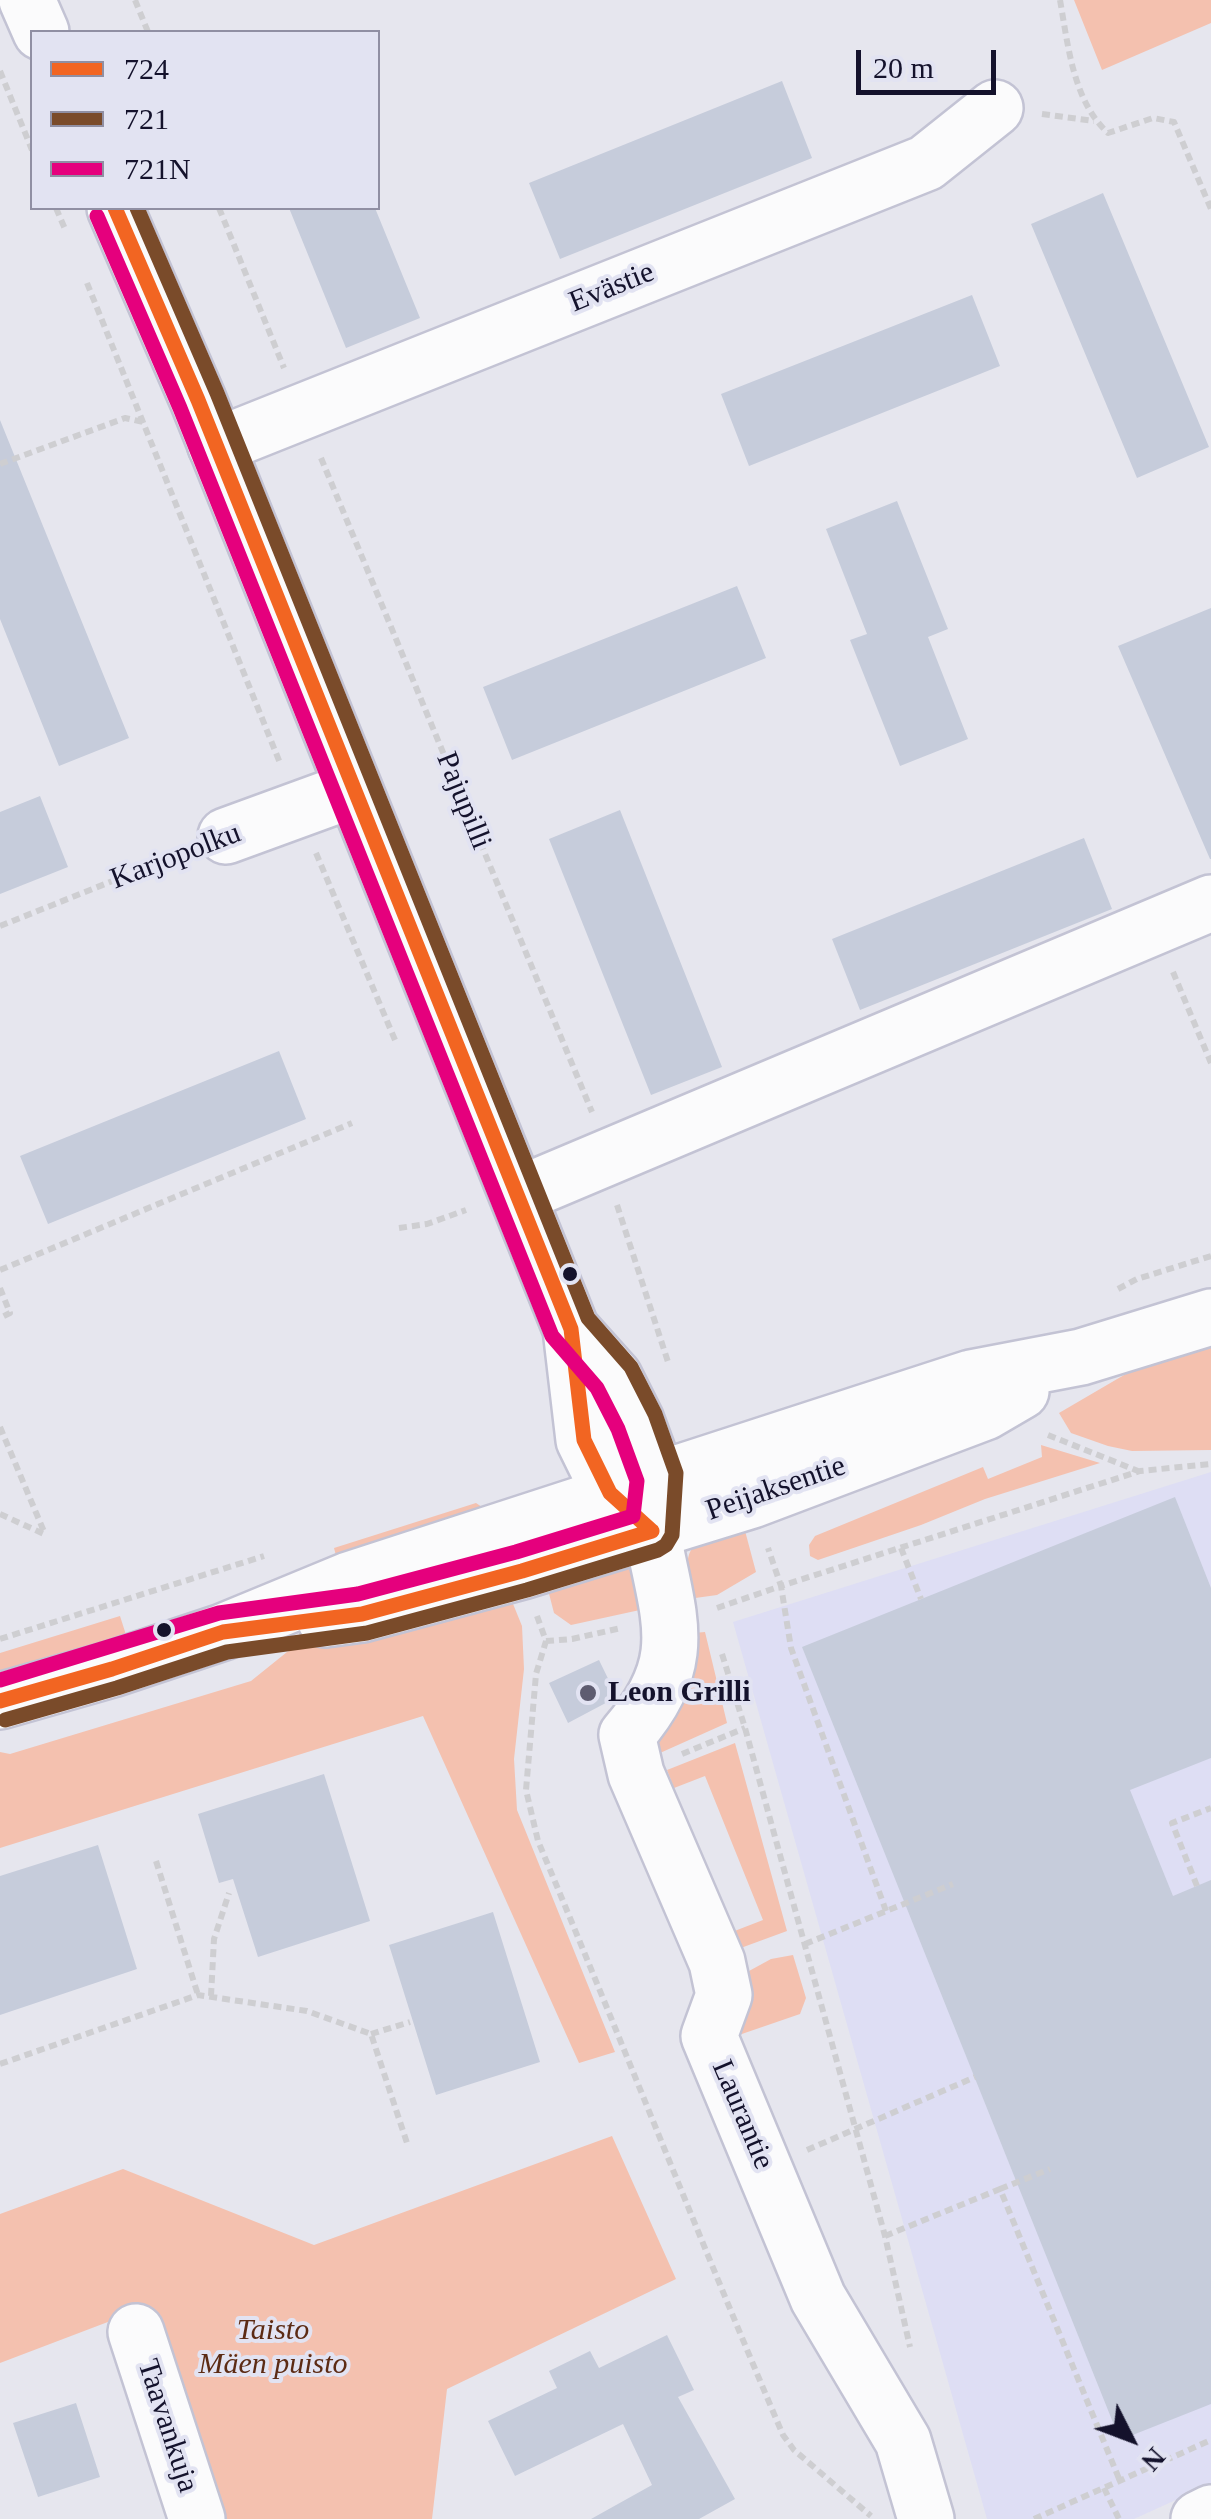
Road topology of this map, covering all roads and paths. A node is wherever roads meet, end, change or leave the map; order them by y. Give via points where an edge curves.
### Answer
1 (28, 0) edge
2 (135, 0) edge
3 (1060, 0) edge
4 (40, 30) edge
5 (147, 30) edge
6 (0, 71) edge
7 (994, 108) dead end
8 (30, 145) edge
9 (1211, 209) edge
10 (117, 210) edge
11 (220, 210) edge
12 (302, 412) junction
13 (145, 422) dead end
14 (216, 446) junction
15 (0, 464) edge
16 (352, 790) junction
17 (226, 836) joint
18 (1211, 903) edge
19 (0, 926) edge
20 (1154, 928) junction
21 (1211, 1064) edge
22 (352, 1123) dead end
23 (608, 1156) junction
24 (518, 1196) junction
25 (466, 1210) dead end
26 (399, 1228) dead end
27 (0, 1270) edge
28 (0, 1288) edge
29 (1211, 1317) edge
30 (0, 1318) edge
31 (670, 1367) dead end
32 (0, 1427) edge
33 (1035, 1440) dead end
34 (1211, 1464) edge
35 (1140, 1472) junction
36 (640, 1501) junction
37 (0, 1514) edge
38 (764, 1533) dead end
39 (901, 1548) junction
40 (280, 1551) dead end
41 (780, 1586) junction
42 (921, 1599) dead end
43 (689, 1614) junction
44 (0, 1639) edge
45 (0, 1701) edge
46 (746, 1728) junction
47 (636, 1774) junction
48 (1211, 1808) edge
49 (156, 1861) dead end
50 (953, 1884) dead end
51 (1197, 1886) dead end
52 (229, 1893) dead end
53 (886, 1911) junction
54 (805, 1944) junction
55 (198, 1994) junction
56 (211, 1996) junction
57 (410, 2022) dead end
58 (371, 2034) junction
59 (0, 2064) edge
60 (974, 2077) dead end
61 (856, 2129) junction
62 (407, 2143) dead end
63 (764, 2168) junction
64 (1050, 2169) dead end
65 (1000, 2189) junction
66 (885, 2236) junction
67 (136, 2332) dead end
68 (913, 2358) dead end
69 (1211, 2440) edge
70 (1120, 2480) junction
71 (1104, 2488) junction
72 (1211, 2513) edge
73 (197, 2519) edge
74 (875, 2519) edge
75 (926, 2519) edge
76 (1034, 2519) edge
77 (1119, 2519) edge
78 (1198, 2519) edge

1 - 4 street
2 - 5 path
3 - 9 path via 1074,74 1095,122 1108,133 1152,118 1174,122
6 - 8 path
7 - 12 street, Evästie via 926,163
10 - 14 street, Laurantie
11 - 12 path, Pajupilli
12 - 14 street, Evästie
12 - 23 path, Pajupilli
13 - 15 path via 125,418
14 - 16 street, Laurantie
16 - 17 street, Karjopolku
16 - 24 street, Laurantie
17 - 19 path, Karjopolku
18 - 20 street
20 - 21 path
20 - 23 street
22 - 27 path
23 - 24 street
23 - 31 path, Pajupilli
24 - 36 street, Laurantie via 571,1329 584,1440
25 - 26 path
28 - 30 path via 10,1313
29 - 36 street, Peijaksentie via 1081,1357 971,1378
32 - 37 path via 45,1534
33 - 35 path via 1050,1434
34 - 35 path
35 - 39 path
36 - 43 street, Laurantie
36 - 45 street, Peijaksentie via 522,1572 362,1614 223,1632
38 - 41 path
39 - 41 path
39 - 42 path
40 - 44 path
41 - 43 path
41 - 53 path via 791,1648
43 - 46 path
43 - 47 street, Laurantie via 662,1685 627,1736
43 - 74 path via 546,1640 536,1674 526,1790 538,1841 783,2435
46 - 47 path
46 - 54 path
47 - 63 street, Laurantie via 717,1962 724,1994 710,2036
48 - 51 path via 1172,1823
49 - 55 path
50 - 53 path
52 - 56 path via 214,1939
53 - 54 path
54 - 61 path
55 - 56 path
55 - 59 path
56 - 58 path via 308,2010
57 - 58 path
58 - 62 path
60 - 61 path
61 - 63 path
61 - 66 path
63 - 75 street, Laurantie via 818,2298 903,2441
64 - 65 path
65 - 66 path
65 - 70 path
66 - 68 path
67 - 73 street, Taavankuja
69 - 70 path
70 - 71 path
71 - 76 path
71 - 77 path
72 - 78 street

